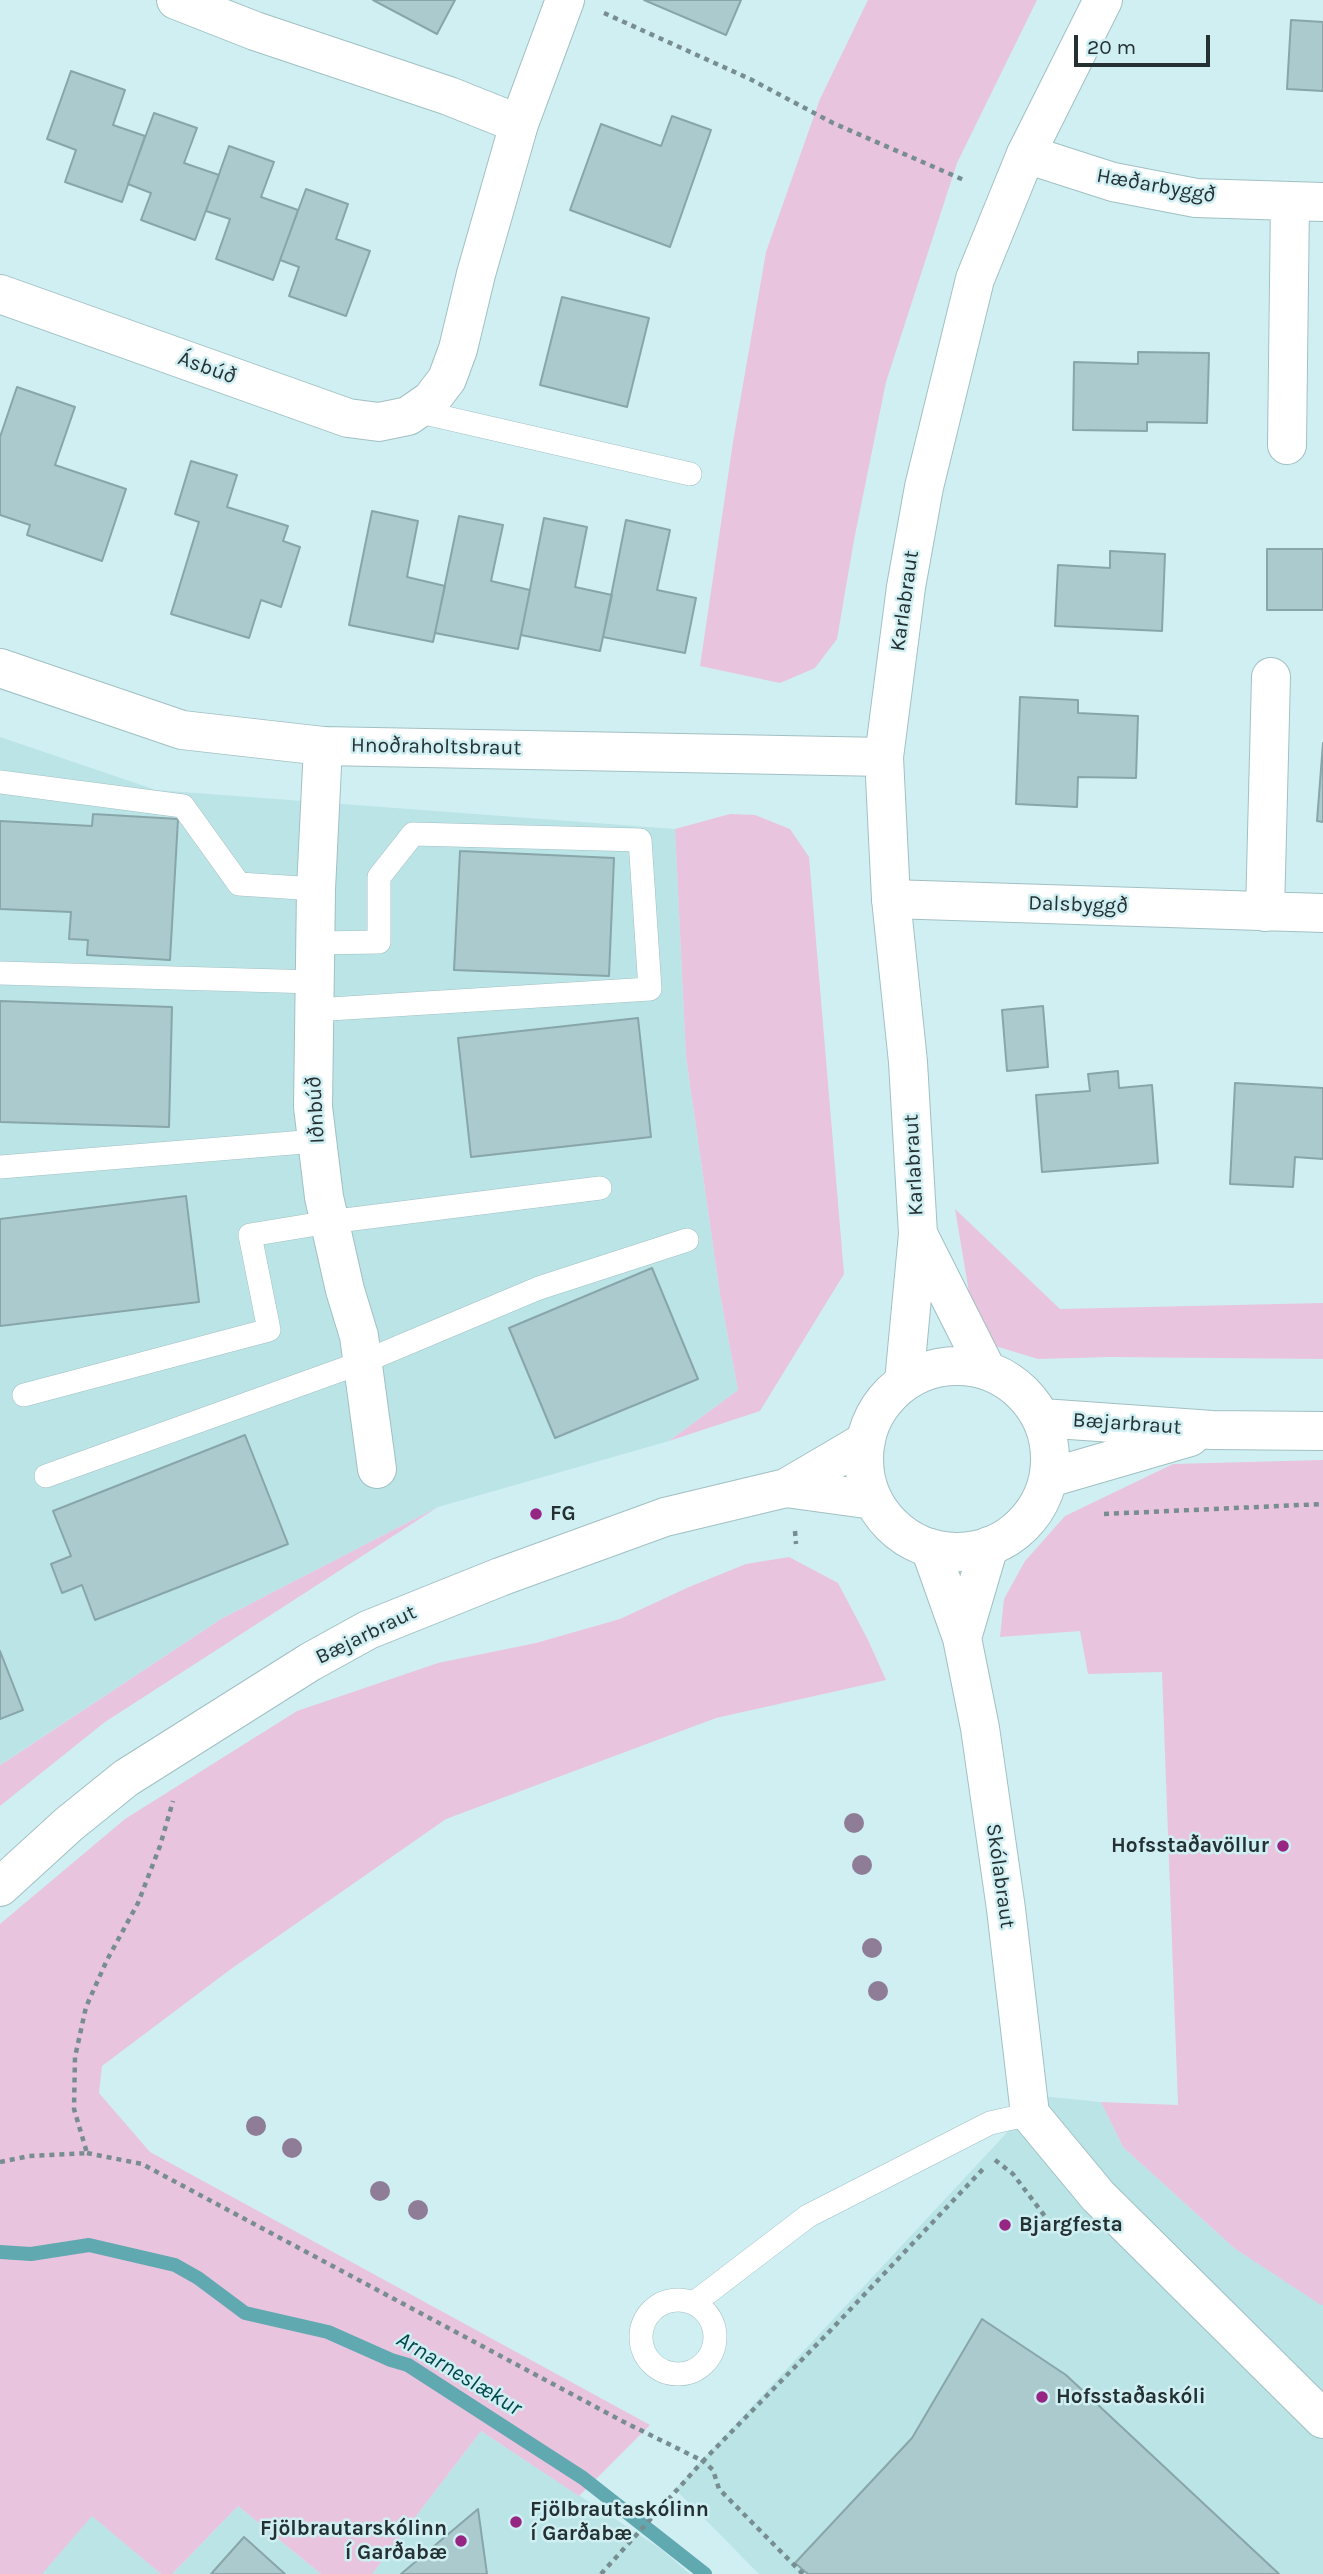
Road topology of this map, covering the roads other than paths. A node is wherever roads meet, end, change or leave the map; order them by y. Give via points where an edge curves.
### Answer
1 (176, 0) edge
2 (1103, 0) edge
3 (583, 6) edge
4 (519, 124) junction
5 (1026, 154) junction
6 (1306, 201) edge
7 (0, 294) edge
8 (416, 411) junction
9 (1287, 445) dead end
10 (690, 474) dead end
11 (0, 668) edge
12 (1271, 677) dead end
13 (323, 746) junction
14 (884, 757) junction
15 (0, 782) edge
16 (316, 889) junction
17 (891, 899) junction
18 (1265, 912) junction
19 (1323, 914) edge
20 (315, 943) junction
21 (0, 973) edge
22 (314, 996) junction
23 (316, 1141) junction
24 (0, 1167) edge
25 (600, 1188) dead end
26 (330, 1222) junction
27 (918, 1234) junction
28 (687, 1240) dead end
29 (363, 1362) junction
30 (986, 1369) junction
31 (904, 1382) junction
32 (24, 1395) dead end
33 (1042, 1418) junction
34 (1212, 1430) junction
35 (1323, 1431) edge
36 (866, 1441) junction
37 (377, 1469) dead end
38 (46, 1476) dead end
39 (1049, 1478) junction
40 (786, 1488) junction
41 (873, 1500) junction
42 (989, 1546) junction
43 (930, 1548) junction
44 (962, 1638) junction
45 (0, 1886) edge
46 (1030, 2115) junction
47 (694, 2303) dead end
48 (1323, 2419) edge

1 - 4 street
2 - 5 street, Karlabraut
3 - 4 street, Ásbúð
4 - 8 street, Ásbúð via 458,349 447,379
5 - 6 street, Hæðarbyggð via 1113,182 1196,198
5 - 14 street, Karlabraut via 975,279 924,487
6 - 9 street, Hæðarbyggð
7 - 8 street, Ásbúð via 348,418 379,422
8 - 10 lane
11 - 13 street, Hnoðraholtsbraut via 182,730
12 - 18 street
13 - 14 street, Hnoðraholtsbraut
13 - 16 street, Iðnbúð
14 - 17 street, Karlabraut
15 - 16 lane via 183,806 239,884
16 - 20 street, Iðnbúð
17 - 18 street, Dalsbyggð
17 - 27 street, Karlabraut via 908,1062
18 - 19 street, Dalsbyggð
20 - 22 street, Iðnbúð
20 - 22 lane via 379,942 379,877 413,834 639,840 650,989
21 - 22 lane
22 - 23 street, Iðnbúð
23 - 24 lane
23 - 26 street, Iðnbúð
25 - 26 lane
26 - 29 street, Iðnbúð
26 - 32 lane via 250,1236 269,1330
27 - 30 street, Karlabraut
27 - 31 street, Karlabraut
28 - 29 lane via 539,1288
29 - 37 street, Iðnbúð
29 - 38 lane
30 - 31 street, Bæjarbraut via 937,1367
30 - 33 street, Bæjarbraut via 1027,1396
31 - 36 street, Bæjarbraut via 882,1403
33 - 34 street, Bæjarbraut
33 - 39 street, Bæjarbraut via 1051,1448
34 - 35 street, Bæjarbraut
34 - 39 street, Bæjarbraut
36 - 40 street, Bæjarbraut
36 - 41 street, Bæjarbraut via 864,1470
39 - 42 street, Bæjarbraut via 1032,1515 1006,1539
40 - 41 street, Bæjarbraut
40 - 45 street, Bæjarbraut via 665,1517 368,1630 126,1778
41 - 43 street, Bæjarbraut via 907,1538
42 - 43 street, Bæjarbraut via 959,1551
42 - 44 street, Skólabraut
43 - 44 street, Skólabraut
44 - 46 street, Skólabraut via 1006,1909
46 - 47 lane via 990,2123 808,2216
46 - 48 street via 1098,2196

